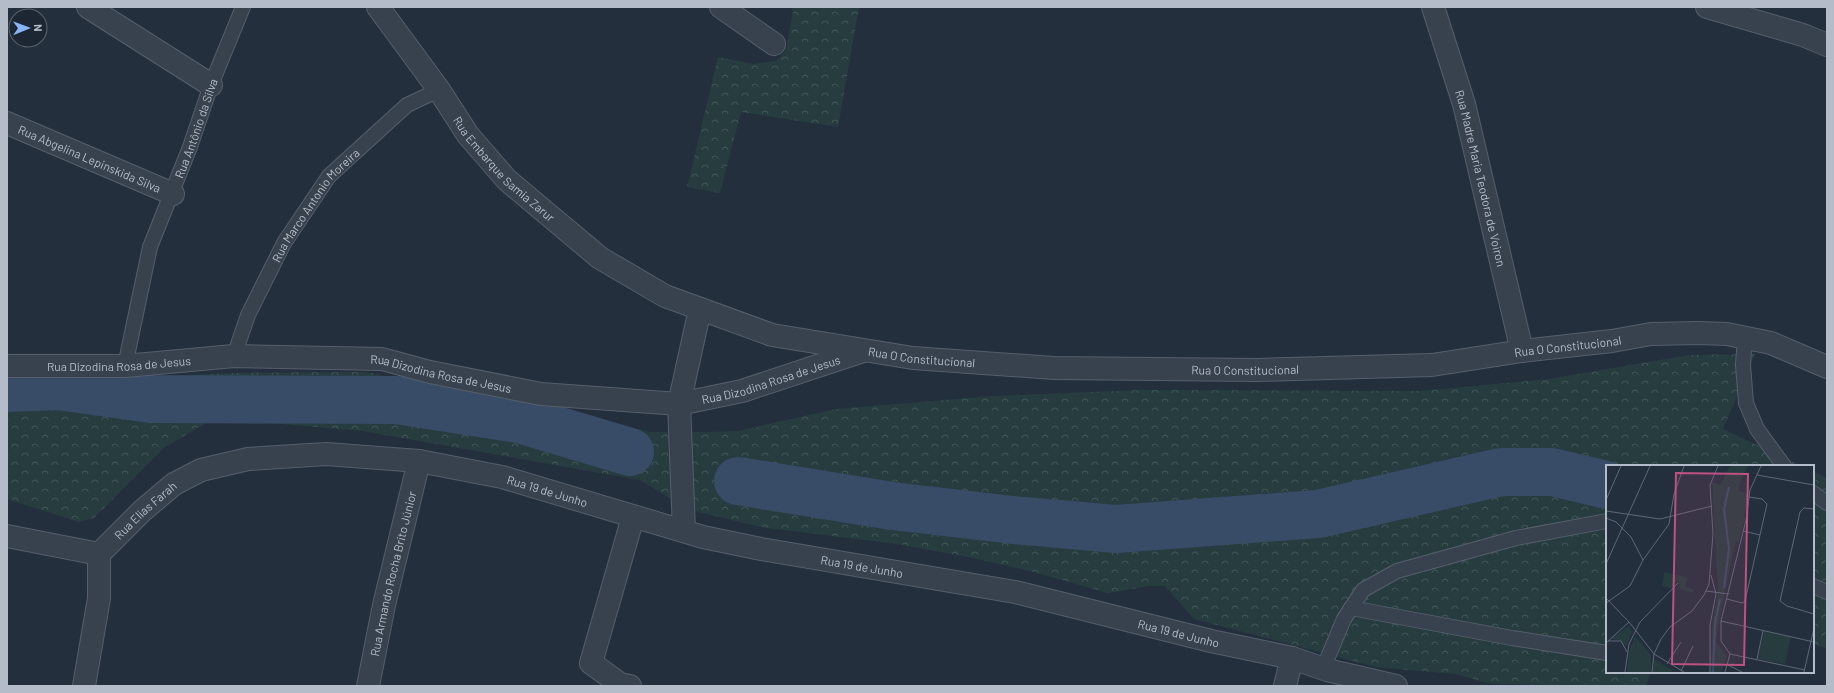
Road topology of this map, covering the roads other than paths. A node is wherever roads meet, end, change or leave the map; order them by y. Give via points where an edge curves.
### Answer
1 (88, 7) edge
2 (243, 7) edge
3 (378, 7) edge
4 (721, 7) edge
5 (1433, 7) edge
6 (1707, 7) edge
7 (774, 44) dead end
8 (1827, 45) edge
9 (211, 85) junction
10 (439, 90) junction
11 (7, 122) edge
12 (173, 194) junction
13 (665, 296) joint
14 (700, 309) junction
15 (1750, 338) junction
16 (866, 350) junction
17 (1522, 351) junction
18 (234, 356) junction
19 (7, 366) edge
20 (125, 366) junction
21 (1827, 367) edge
22 (679, 404) junction
23 (326, 454) joint
24 (419, 461) junction
25 (1783, 465) edge
26 (1814, 494) edge
27 (1827, 503) edge
28 (633, 517) junction
29 (1606, 521) edge
30 (684, 531) junction
31 (7, 536) edge
32 (99, 554) junction
33 (1814, 586) edge
34 (1827, 592) edge
35 (1351, 608) junction
36 (1606, 653) edge
37 (1292, 658) junction
38 (1323, 668) junction
39 (84, 686) edge
40 (368, 686) edge
41 (630, 686) edge
42 (1285, 686) edge
43 (1396, 686) edge

1 - 9 street
2 - 9 lane, Rua Antônio da Silva
3 - 10 street, Rua Embarque Samia Zarur
4 - 7 street
5 - 17 street, Rua Madre Maria Teodora de Voiron via 1464,104
6 - 8 street via 1796,33
9 - 12 lane, Rua Antônio da Silva
10 - 13 street, Rua Embarque Samia Zarur via 468,135 507,180 600,258
10 - 18 lane, Rua Marco Antonio Moreira via 407,105 329,176 284,243 248,315
11 - 12 street, Rua Abgelina Lepinskida Silva
12 - 20 lane, Rua Antônio da Silva via 150,247
13 - 14 street, Rua O Constitucional
14 - 16 street, Rua O Constitucional via 772,335
14 - 22 street
15 - 17 street, Rua O Constitucional via 1727,334 1651,334
15 - 21 street, Rua O Constitucional via 1771,343
15 - 25 lane via 1744,350 1743,365 1746,403 1757,430
16 - 17 street, Rua O Constitucional via 913,358 1054,368 1257,370 1432,365
16 - 22 street, Rua Dizodina Rosa de Jesus via 742,391
18 - 20 street, Rua Dizodina Rosa de Jesus
18 - 22 street, Rua Dizodina Rosa de Jesus via 382,360 541,394
19 - 20 street, Rua Dizodina Rosa de Jesus
22 - 30 street
23 - 24 street, Rua 19 de Junho
23 - 32 street, Rua Elias Farah via 248,459 201,470 174,484 142,511
24 - 28 street, Rua 19 de Junho via 502,477
24 - 40 street, Rua Armando Rocha Brito Júnior via 384,605
26 - 27 lane
28 - 30 street, Rua 19 de Junho
28 - 41 street via 591,663 620,684
29 - 35 lane via 1516,538 1397,571 1363,590
30 - 37 street, Rua 19 de Junho via 761,549 1015,592
31 - 32 street
32 - 39 street via 98,598
33 - 34 lane
35 - 36 lane
35 - 38 lane
37 - 38 street, Rua 19 de Junho
37 - 42 street
38 - 43 street, Rua 19 de Junho

